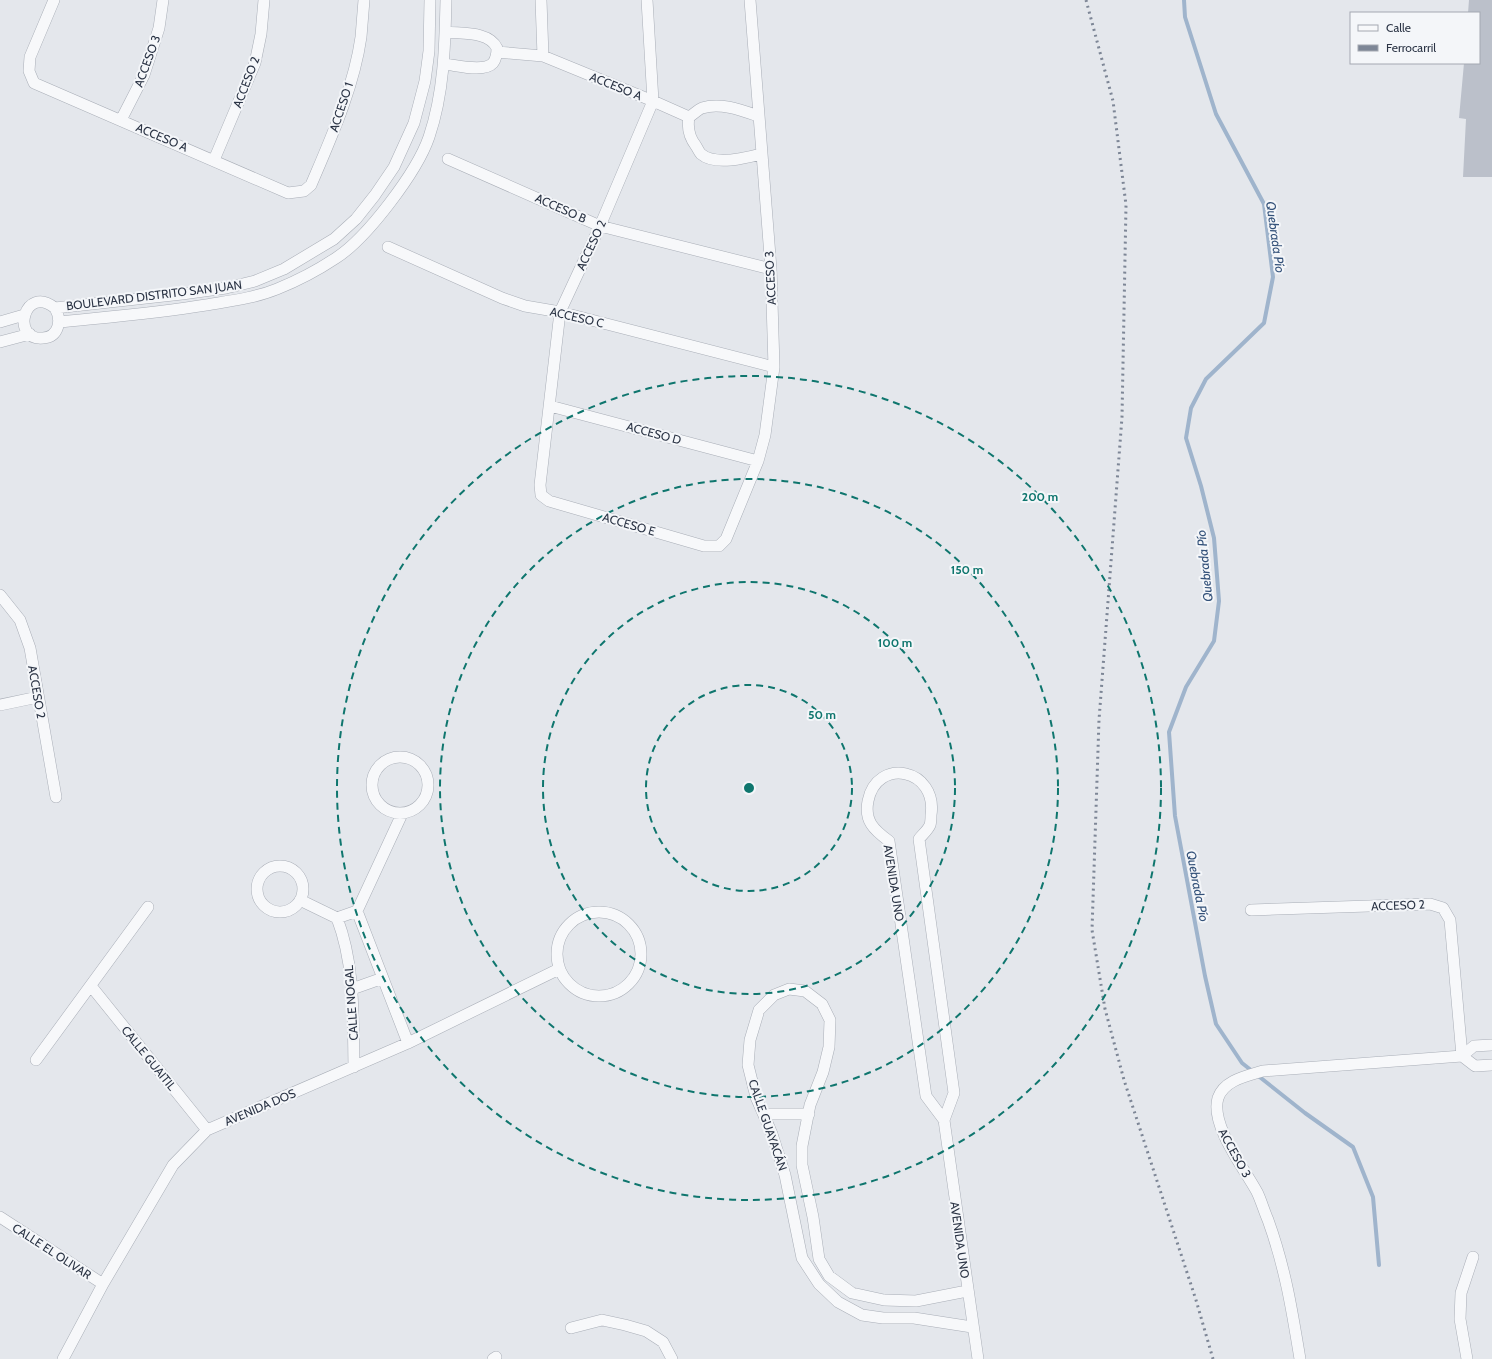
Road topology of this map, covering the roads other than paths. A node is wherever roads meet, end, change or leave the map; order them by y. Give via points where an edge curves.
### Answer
1 (54, 0) edge
2 (163, 0) edge
3 (264, 0) edge
4 (364, 0) edge
5 (430, 0) edge
6 (446, 0) edge
7 (541, 0) edge
8 (647, 0) edge
9 (750, 0) edge
10 (446, 32) junction
11 (497, 52) junction
12 (543, 56) junction
13 (444, 64) junction
14 (653, 101) junction
15 (758, 116) junction
16 (688, 117) junction
17 (121, 120) junction
18 (761, 154) junction
19 (448, 159) dead end
20 (214, 160) junction
21 (288, 193) joint
22 (600, 226) junction
23 (388, 247) dead end
24 (771, 269) junction
25 (55, 308) junction
26 (560, 312) junction
27 (24, 315) junction
28 (0, 322) edge
29 (59, 322) junction
30 (30, 334) junction
31 (0, 342) edge
32 (774, 367) junction
33 (550, 406) junction
34 (758, 461) junction
35 (541, 495) joint
36 (719, 546) joint
37 (0, 595) edge
38 (38, 697) junction
39 (0, 705) edge
40 (56, 797) dead end
41 (402, 814) junction
42 (300, 900) junction
43 (148, 907) dead end
44 (1251, 910) dead end
45 (357, 911) junction
46 (337, 918) junction
47 (559, 969) junction
48 (383, 978) junction
49 (91, 986) junction
50 (352, 989) junction
51 (408, 1043) junction
52 (1492, 1045) edge
53 (1462, 1056) junction
54 (36, 1060) dead end
55 (1492, 1065) edge
56 (354, 1067) junction
57 (764, 1114) junction
58 (809, 1114) junction
59 (944, 1120) junction
60 (207, 1130) junction
61 (0, 1217) edge
62 (813, 1217) junction
63 (794, 1219) junction
64 (1473, 1257) dead end
65 (103, 1284) junction
66 (967, 1291) junction
67 (884, 1300) junction
68 (883, 1318) junction
69 (571, 1328) dead end
70 (972, 1328) junction
71 (63, 1359) edge
72 (672, 1359) edge
73 (978, 1359) edge
74 (1300, 1359) edge
75 (1466, 1359) edge

1 - 17 street, ACCESO A via 30,57 29,72 34,83
2 - 17 street, ACCESO 3 via 159,28 144,75
3 - 20 street, ACCESO 2 via 255,63
4 - 21 street, ACCESO 1 via 360,38 338,122 312,185 304,191
5 - 25 street, BOULEVARD DISTRITO SAN JUAN via 429,51 425,81 414,123 391,173 356,218 334,239 284,269 255,281 190,293
6 - 10 street, BOULEVARD DISTRITO SAN JUAN
7 - 12 street
8 - 14 street, ACCESO 2
9 - 15 street, ACCESO 3
10 - 11 street via 488,38 494,42
10 - 13 street, BOULEVARD DISTRITO SAN JUAN
11 - 12 street, ACCESO A
11 - 13 street via 494,62 482,68
12 - 14 street, ACCESO A
13 - 29 street, BOULEVARD DISTRITO SAN JUAN via 437,110 429,138 412,173 361,237 337,258 276,289 240,299
14 - 16 street, ACCESO A
14 - 22 street, ACCESO 2
15 - 16 street via 742,110 715,106 701,108
15 - 18 street, ACCESO 3
16 - 18 street via 687,128 692,141 702,154 715,159 729,160
17 - 20 street, ACCESO A
18 - 24 street, ACCESO 3
19 - 22 street, ACCESO B
20 - 21 street, ACCESO A
22 - 24 street, ACCESO B
22 - 26 street, ACCESO 2
23 - 26 street, ACCESO C via 502,298 525,306
24 - 32 street, ACCESO 3
25 - 27 street, BOULEVARD DISTRITO SAN JUAN via 51,304 33,303
25 - 29 street, BOULEVARD DISTRITO SAN JUAN
26 - 32 street, ACCESO C
26 - 33 street, ACCESO 2
27 - 28 street, BOULEVARD DISTRITO SAN JUAN
27 - 30 street via 24,324
29 - 30 street, BOULEVARD DISTRITO SAN JUAN via 52,335 41,338
30 - 31 street, BOULEVARD DISTRITO SAN JUAN
32 - 34 street, ACCESO 3 via 765,435
33 - 34 street, ACCESO D
33 - 35 street, ACCESO 2 via 540,485
34 - 36 street, ACCESO 3 via 726,539
35 - 36 street, ACCESO E via 549,501 704,546
37 - 38 street, ACCESO 2 via 20,620 30,648
38 - 39 street
38 - 40 street, ACCESO 2
41 - 41 street via 420,806 426,797 428,778 416,762 399,757 382,763 372,780 372,790 384,809
41 - 45 street
42 - 42 street via 302,882 292,869 285,866 270,868 260,879 258,895 270,910 289,910
42 - 46 street
43 - 49 street
44 - 53 street, ACCESO 2 via 1430,904 1443,908 1450,920
45 - 46 street
45 - 48 street
46 - 50 street, CALLE NOGAL via 344,937
47 - 47 street via 567,982 584,994 598,997 612,994 626,987 636,976 641,960 641,946 637,934 628,922 615,915 601,911 583,914 571,922 562,934 557,954
47 - 51 street, AVENIDA DOS
48 - 50 street
48 - 51 street
49 - 54 street
49 - 60 street, CALLE GUAITIL
50 - 56 street, CALLE NOGAL
51 - 56 street, AVENIDA DOS
52 - 53 street via 1474,1046
53 - 55 street via 1475,1066
53 - 74 street, ACCESO 3 via 1263,1071 1237,1079 1225,1087 1218,1098 1217,1114 1221,1129 1258,1193 1279,1250 1291,1300
56 - 60 street, AVENIDA DOS
57 - 58 street
57 - 58 street, CALLE GUAYACÁN via 756,1097 748,1065 750,1040 759,1010 774,995 789,989 805,991 822,1004 830,1020 828,1053
57 - 63 street, CALLE GUAYACÁN via 785,1175
58 - 62 street, CALLE GUAYACÁN via 802,1146 802,1165
59 - 59 street, AVENIDA UNO via 954,1093 919,839 930,825 932,808 930,793 921,781 911,775 899,773 887,776 876,783 870,792 868,819 889,841 926,1096
59 - 66 street, AVENIDA UNO
60 - 65 street, AVENIDA DOS via 173,1165
61 - 65 street, CALLE EL OLIVAR
62 - 63 street
62 - 67 street, CALLE GUAYACÁN via 819,1259 829,1276 852,1293
63 - 68 street, CALLE GUAYACÁN via 802,1258 819,1284 838,1302 856,1312
64 - 75 street via 1461,1293 1460,1319
65 - 71 street, AVENIDA DOS
66 - 67 street, CALLE GUAYACÁN via 916,1301
66 - 70 street, AVENIDA UNO
67 - 68 street
68 - 70 street, CALLE GUAYACÁN via 914,1318
69 - 72 street via 602,1320 646,1331 663,1342
70 - 73 street, AVENIDA UNO

